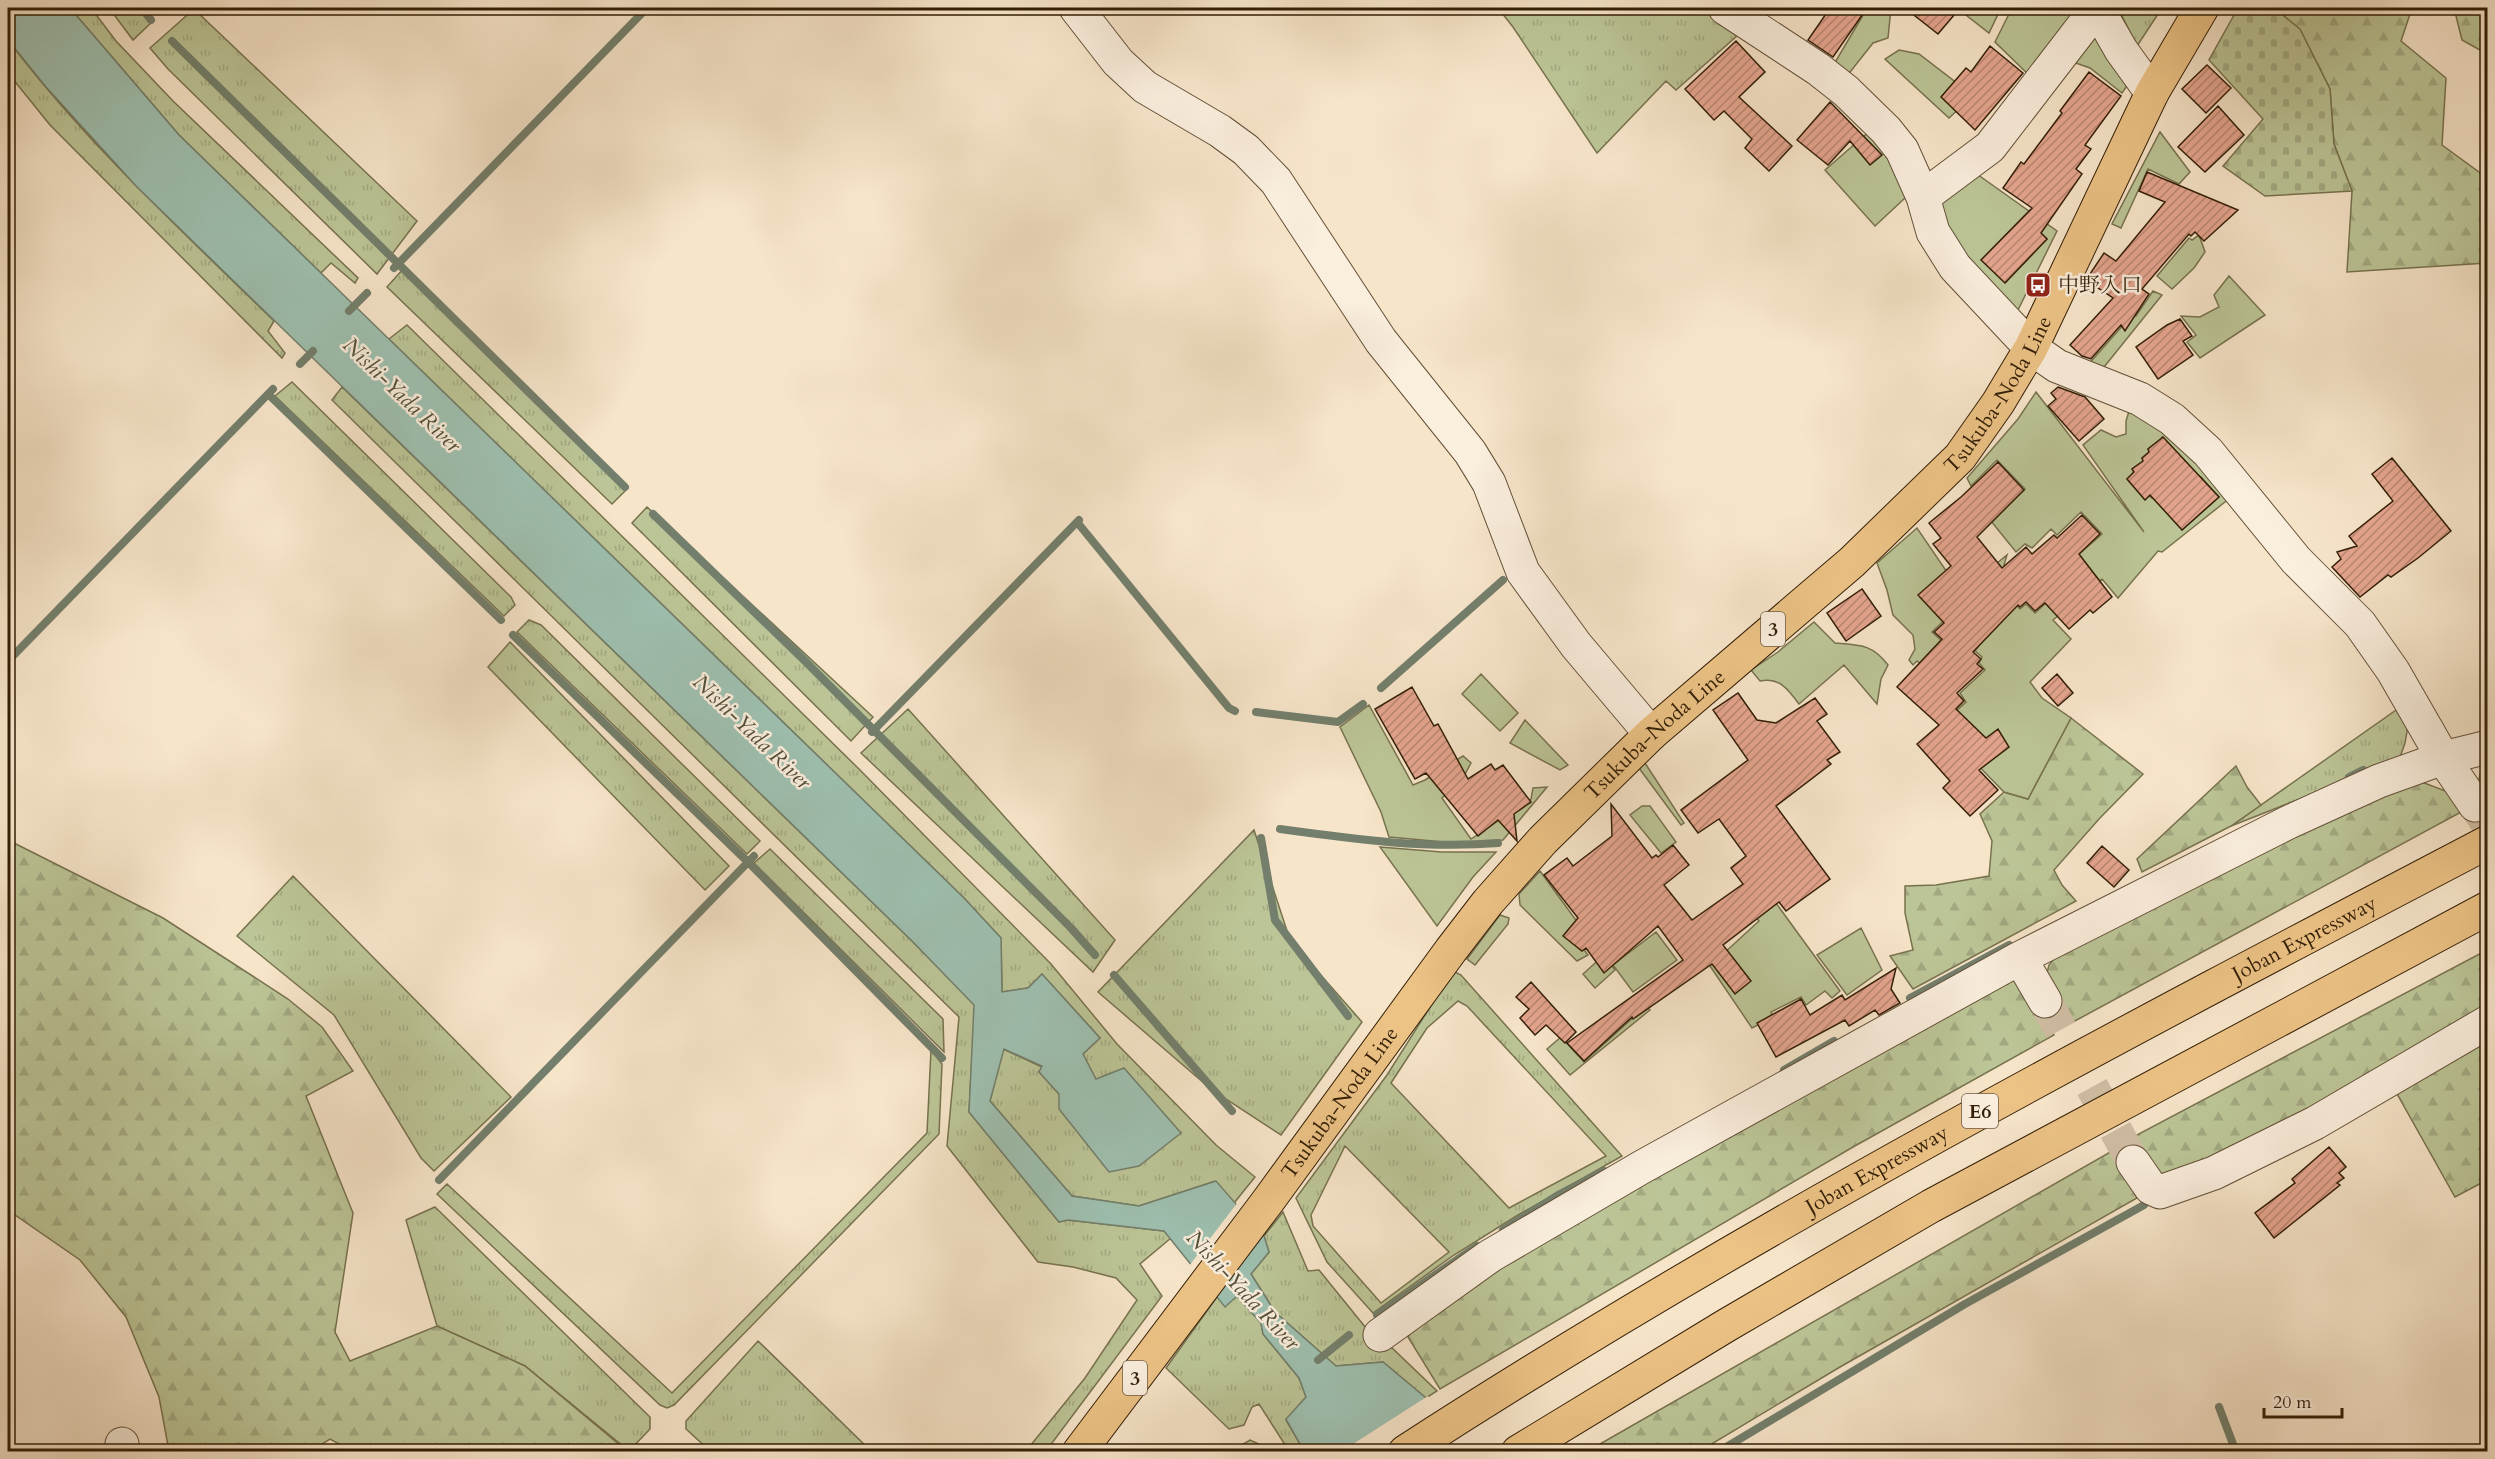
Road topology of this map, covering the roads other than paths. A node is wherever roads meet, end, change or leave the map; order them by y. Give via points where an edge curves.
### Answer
1 (1076, 8) edge
2 (1725, 8) edge
3 (2097, 8) edge
4 (2202, 8) edge
5 (2152, 93) junction
6 (1923, 197) junction
7 (2031, 348) junction
8 (1651, 734) junction
9 (2487, 747) edge
10 (2443, 758) junction
11 (2475, 806) tunnel mouth
12 (2487, 842) edge
13 (2487, 908) edge
14 (2020, 958) junction
15 (2045, 1001) tunnel mouth
16 (2487, 1022) edge
17 (2133, 1162) tunnel mouth
18 (1380, 1335) dead end
19 (1079, 1452) edge
20 (1405, 1452) edge
21 (1518, 1452) edge

1 - 8 street via 1118,62 1145,87 1220,131 1246,150 1276,181 1381,340 1475,459 1489,483 1523,572 1576,645
2 - 6 street via 1818,69 1867,110 1902,150
3 - 5 street
3 - 6 street via 1990,147
4 - 5 main road, Tsukuba-Noda Line / 3
5 - 7 main road, Tsukuba-Noda Line / 3
6 - 7 street via 1933,232 1955,267
7 - 8 main road, Tsukuba-Noda Line / 3 via 1960,457 1922,496
7 - 10 street via 2057,366 2140,399 2172,419 2208,452 2296,560 2360,624 2393,671
8 - 19 main road, Tsukuba-Noda Line / 3 via 1580,802 1488,902
9 - 10 street
10 - 11 street
10 - 14 street via 2379,781 2289,822
12 - 20 main road, Joban Expressway / E6 via 1907,1151 1484,1400
13 - 21 main road via 1931,1206
14 - 15 street
14 - 18 street via 1684,1143 1511,1244
16 - 17 street via 2315,1123 2214,1173 2160,1192 2151,1188

